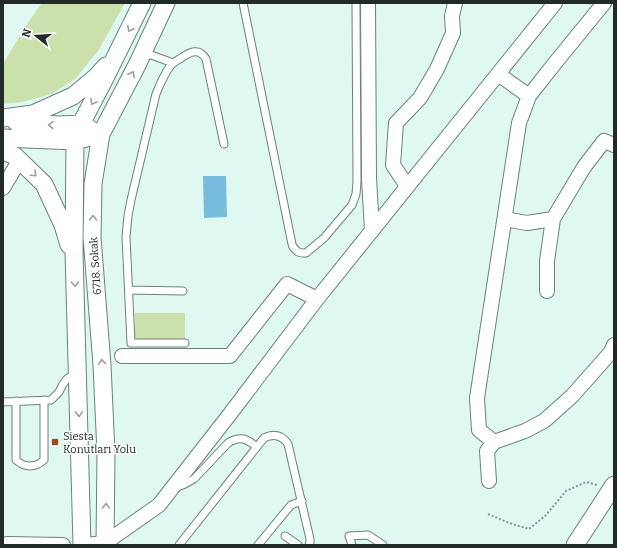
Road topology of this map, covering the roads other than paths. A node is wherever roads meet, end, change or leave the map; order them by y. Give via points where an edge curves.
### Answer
1 (142, 3) edge
2 (166, 3) edge
3 (244, 3) edge
4 (356, 3) edge
5 (368, 3) edge
6 (455, 3) edge
7 (555, 3) edge
8 (604, 3) edge
9 (143, 52) junction
10 (117, 54) junction
11 (173, 63) junction
12 (498, 74) junction
13 (529, 96) junction
14 (3, 119) edge
15 (81, 124) junction
16 (101, 134) junction
17 (3, 138) edge
18 (75, 141) junction
19 (224, 144) dead end
20 (614, 145) edge
21 (3, 151) edge
22 (20, 161) junction
23 (407, 186) junction
24 (3, 188) edge
25 (504, 219) junction
26 (553, 219) junction
27 (372, 231) junction
28 (75, 263) junction
29 (129, 290) junction
30 (547, 291) dead end
31 (183, 292) dead end
32 (317, 299) junction
33 (185, 343) dead end
34 (614, 345) edge
35 (122, 356) dead end
36 (78, 374) junction
37 (44, 400) junction
38 (16, 401) junction
39 (3, 402) edge
40 (494, 442) junction
41 (257, 447) junction
42 (489, 481) dead end
43 (613, 486) edge
44 (174, 487) junction
45 (302, 501) junction
46 (285, 536) dead end
47 (105, 544) edge
48 (5, 545) edge
49 (64, 545) edge
50 (83, 545) edge
51 (179, 545) edge
52 (258, 545) edge
53 (298, 545) edge
54 (309, 545) edge
55 (352, 545) edge
56 (383, 545) edge
57 (576, 545) edge

1 -> 10 street, 6718. Sokak
2 - 9 street, 6718. Sokak
3 - 4 lane via 292,244 295,250 302,253 306,253 324,238 352,205 356,194
5 - 27 street via 369,178
6 - 23 street via 452,16 453,33 437,69 420,98 396,123 393,165
7 - 12 street
8 - 13 street
9 - 11 lane
16 -> 9 street, 6718. Sokak
10 - 14 street via 74,96 34,114
10 -> 15 street, 6718. Sokak
11 - 19 lane via 193,52 199,52 206,59
11 - 29 lane via 156,94 131,200 126,237
12 - 13 street
12 - 23 street
13 - 25 street via 519,123
15 -> 14 street via 26,123
15 - 16 street
15 - 18 street, 6718. Sokak
16 - 18 street
47 -> 16 street, 6718. Sokak via 106,453 103,373 92,237 93,184
17 - 18 street
18 - 28 street, 6718. Sokak
20 - 26 street via 604,141 584,167
21 - 22 street
22 - 24 street
22 -> 28 street via 44,184 63,225
23 - 27 street
25 - 26 street via 527,223
25 - 40 street via 477,398 479,430
26 - 30 street via 547,261
27 - 32 street
28 -> 36 street, 6718. Sokak
29 - 31 lane
29 - 33 lane via 131,343
32 - 35 street via 287,284 230,356
32 - 44 street
34 - 40 street via 611,352 572,396 544,421
36 - 37 lane via 66,379 51,400
36 -> 50 street, 6718. Sokak
37 - 38 lane
37 - 38 lane via 44,460 37,465 29,466 24,466 16,460
38 - 39 lane
40 - 42 street via 487,451
41 - 44 lane via 242,438 232,440 194,479
41 - 45 lane via 268,435 278,435 286,440
41 - 51 lane
43 - 57 street
44 - 47 street via 159,505
45 - 52 lane via 291,504
45 - 54 lane
46 - 53 lane
47 - 50 street
48 - 49 street
55 - 56 lane via 349,536 368,535

